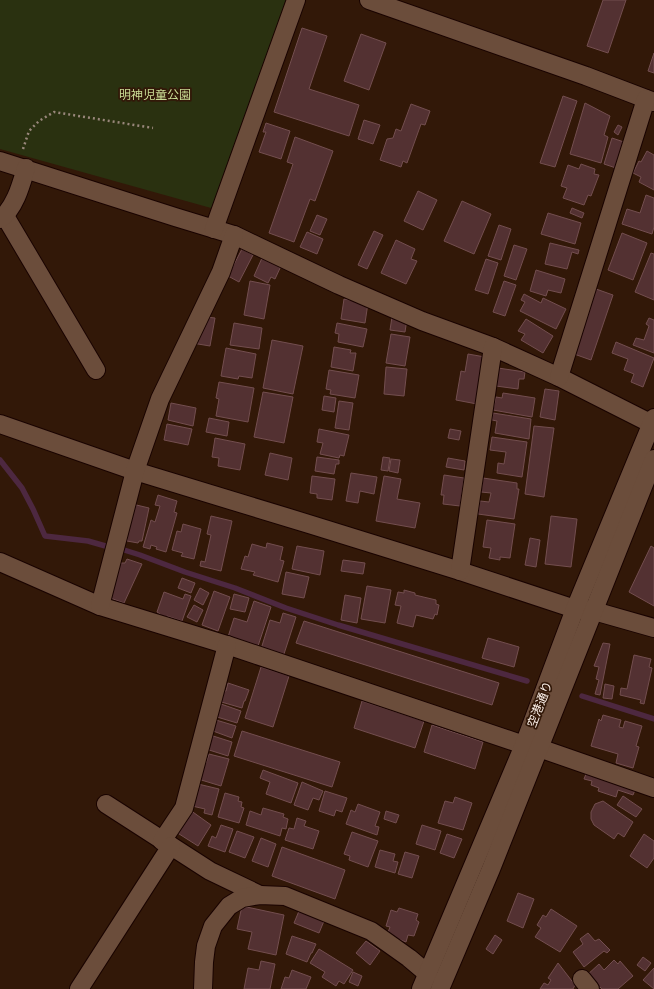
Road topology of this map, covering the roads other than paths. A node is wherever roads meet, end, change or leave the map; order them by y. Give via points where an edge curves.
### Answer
1 (296, 0) edge
2 (369, 0) edge
3 (650, 100) edge
4 (0, 160) edge
5 (26, 168) junction
6 (2, 218) edge
7 (214, 229) junction
8 (234, 235) junction
9 (493, 347) junction
10 (96, 370) dead end
11 (559, 377) junction
12 (653, 421) edge
13 (0, 424) edge
14 (654, 459) edge
15 (135, 471) junction
16 (0, 564) edge
17 (460, 571) junction
18 (100, 606) junction
19 (575, 609) junction
20 (594, 611) junction
21 (654, 628) edge
22 (227, 645) junction
23 (532, 746) junction
24 (654, 788) edge
25 (106, 804) dead end
26 (166, 844) junction
27 (260, 895) junction
28 (436, 985) edge
29 (79, 989) edge
30 (203, 989) edge

1 - 7 street
2 - 3 street
3 - 11 street
4 - 5 street
5 - 6 street via 17,196
5 - 7 street
6 - 10 street
7 - 8 street
8 - 9 street via 422,321
8 - 15 street via 221,272 160,399
9 - 11 street
9 - 17 street
11 - 12 street
12 - 19 street, 空港通り
13 - 15 street
14 - 20 street, 空港通り
15 - 17 street
15 - 18 street
16 - 18 street
17 - 19 street
18 - 22 street
19 - 20 street
19 - 23 street, 空港通り
20 - 21 street
20 - 23 street, 空港通り
22 - 23 street
22 - 26 street via 184,808
23 - 24 street
23 - 28 street, 空港通り
25 - 26 street
26 - 27 street via 210,871
26 - 29 street
27 - 28 street via 286,896 371,931 409,958
27 - 30 street via 242,898 229,906 213,926 206,946

